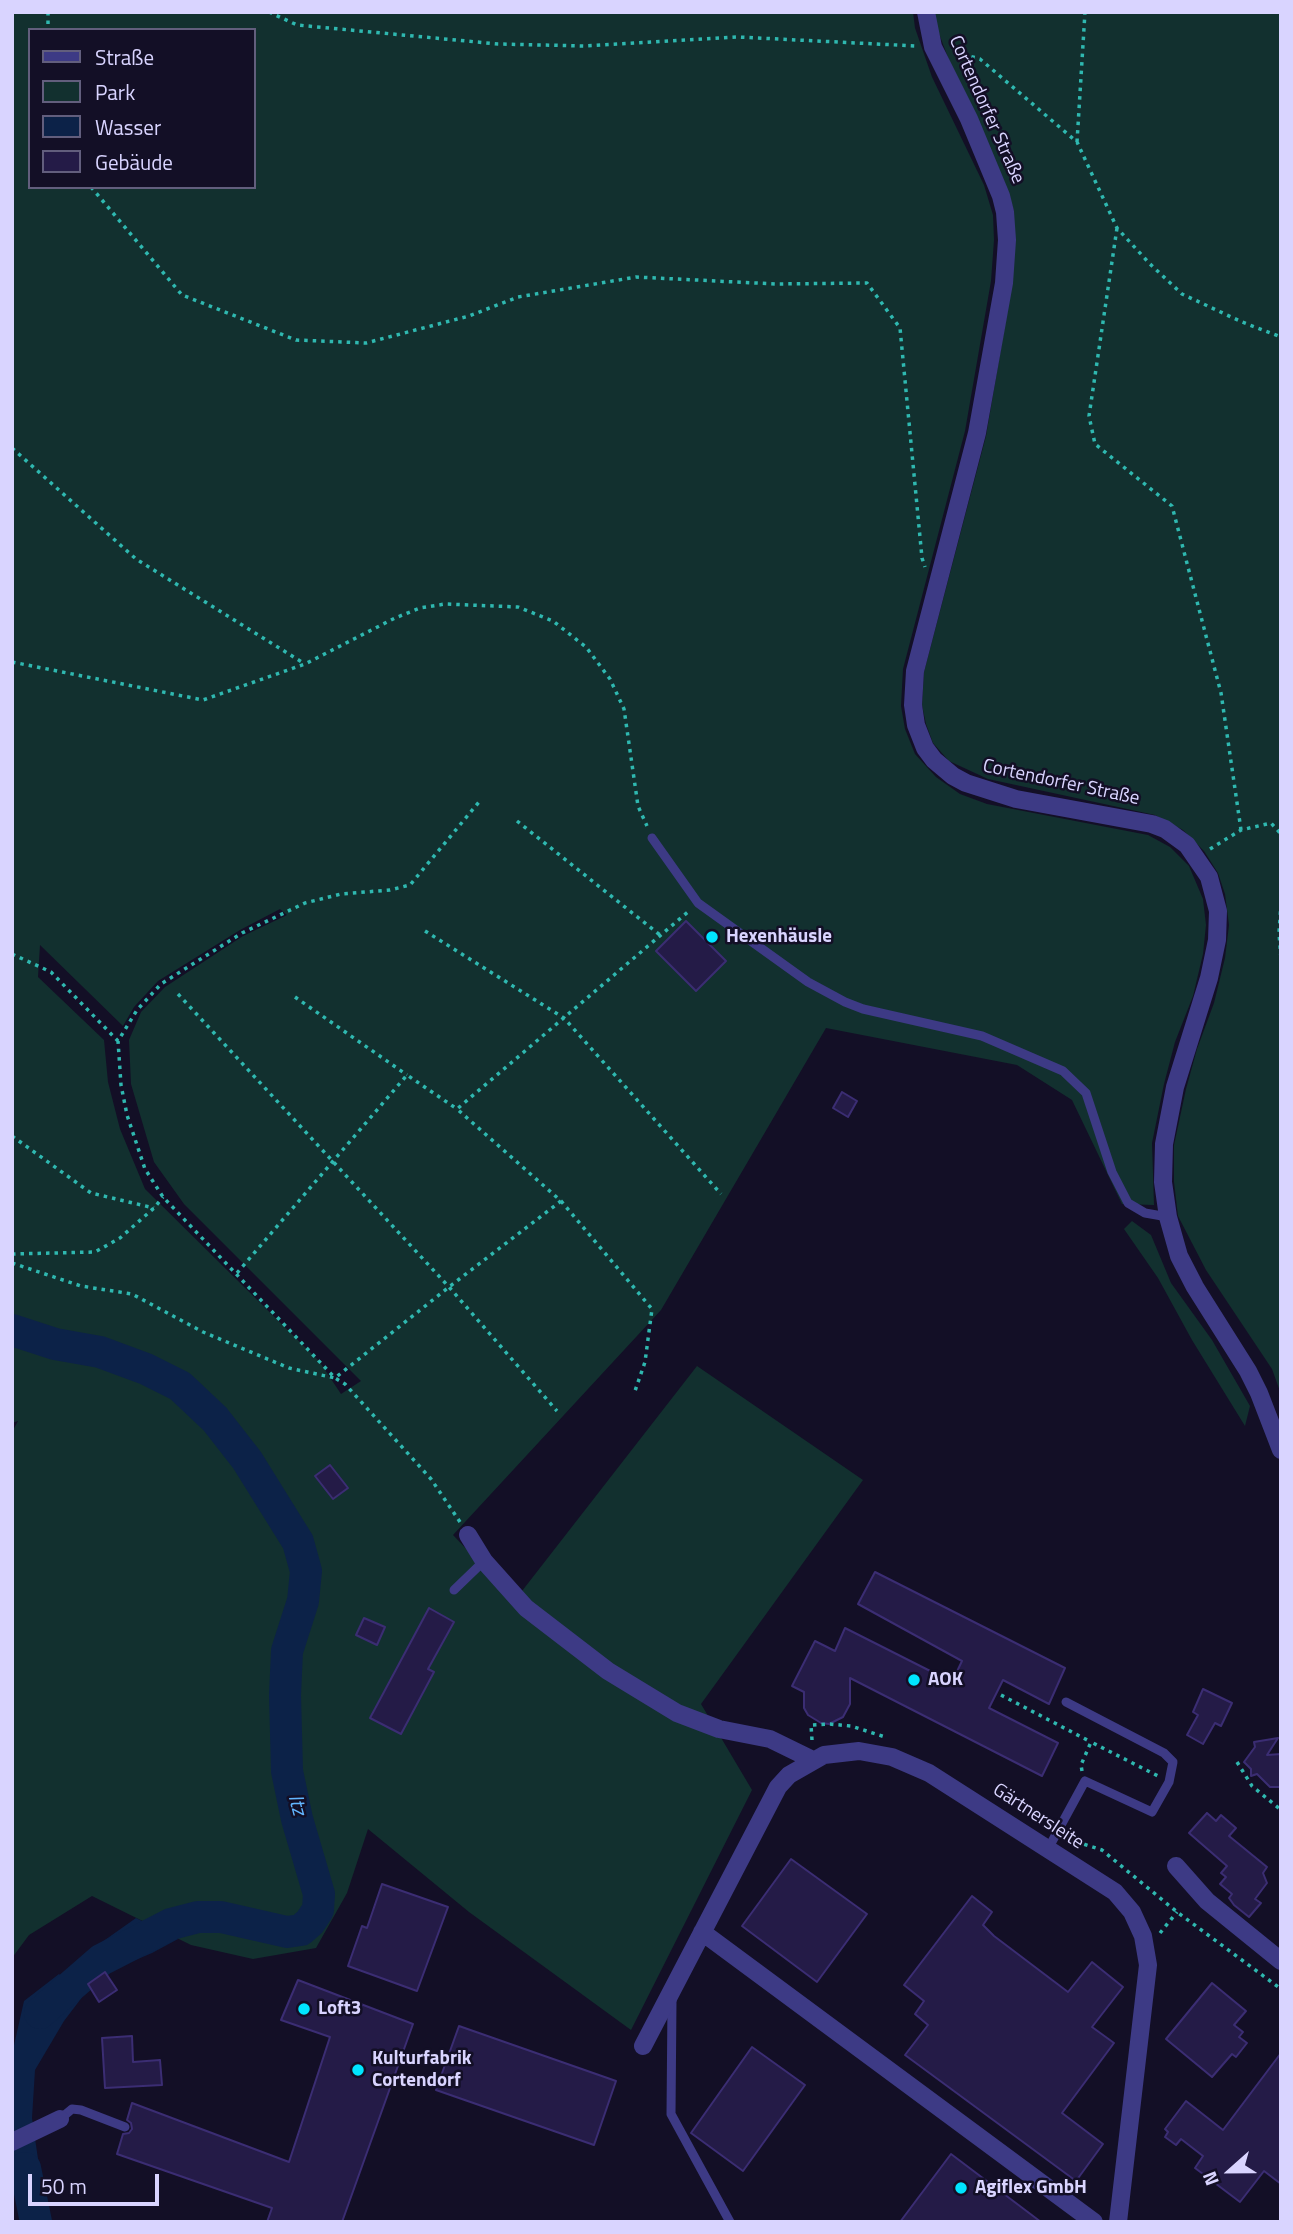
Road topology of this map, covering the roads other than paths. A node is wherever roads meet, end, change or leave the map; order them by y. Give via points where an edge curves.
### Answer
1 (926, 12) edge
2 (652, 838) road end
3 (1168, 1217) junction
4 (1281, 1450) edge
5 (468, 1535) road end
6 (484, 1561) junction
7 (454, 1590) dead end
8 (1066, 1702) dead end
9 (813, 1760) junction
10 (1048, 1849) junction
11 (1176, 1866) dead end
12 (702, 1932) junction
13 (1281, 1961) edge
14 (672, 1991) junction
15 (643, 2046) dead end
16 (60, 2119) joint
17 (125, 2127) dead end
18 (12, 2142) edge
19 (730, 2222) edge
20 (1094, 2222) edge
21 (1118, 2222) edge

1 - 3 street, Cortendorfer Straße via 933,47 996,180 1007,240 1004,283 977,433 917,662 913,705 920,737 934,760 953,776 1016,799 1152,824 1177,837 1209,877 1218,911 1217,940 1169,1114 1162,1163
2 - 3 lane via 698,903 785,966 845,1002 982,1036 1063,1071 1086,1093 1112,1172 1128,1203
3 - 4 street, Cortendorfer Straße via 1187,1274 1248,1371
5 - 6 street
6 - 7 lane
6 - 9 street via 526,1608 572,1646 677,1713 719,1730 770,1739
8 - 10 lane via 1164,1753 1172,1762 1170,1782 1152,1812 1085,1781
9 - 10 street, Gärtnersleite via 859,1751 892,1756 929,1773
9 - 12 street, Gärtnersleite via 778,1787
10 - 21 street, Gärtnersleite via 1115,1892 1132,1912 1146,1951
11 - 13 street via 1207,1901
12 - 14 street, Gärtnersleite
12 - 20 street
14 - 15 street, Gärtnersleite
14 - 19 lane via 671,2114
16 - 17 lane via 72,2109 81,2109
16 - 18 street

